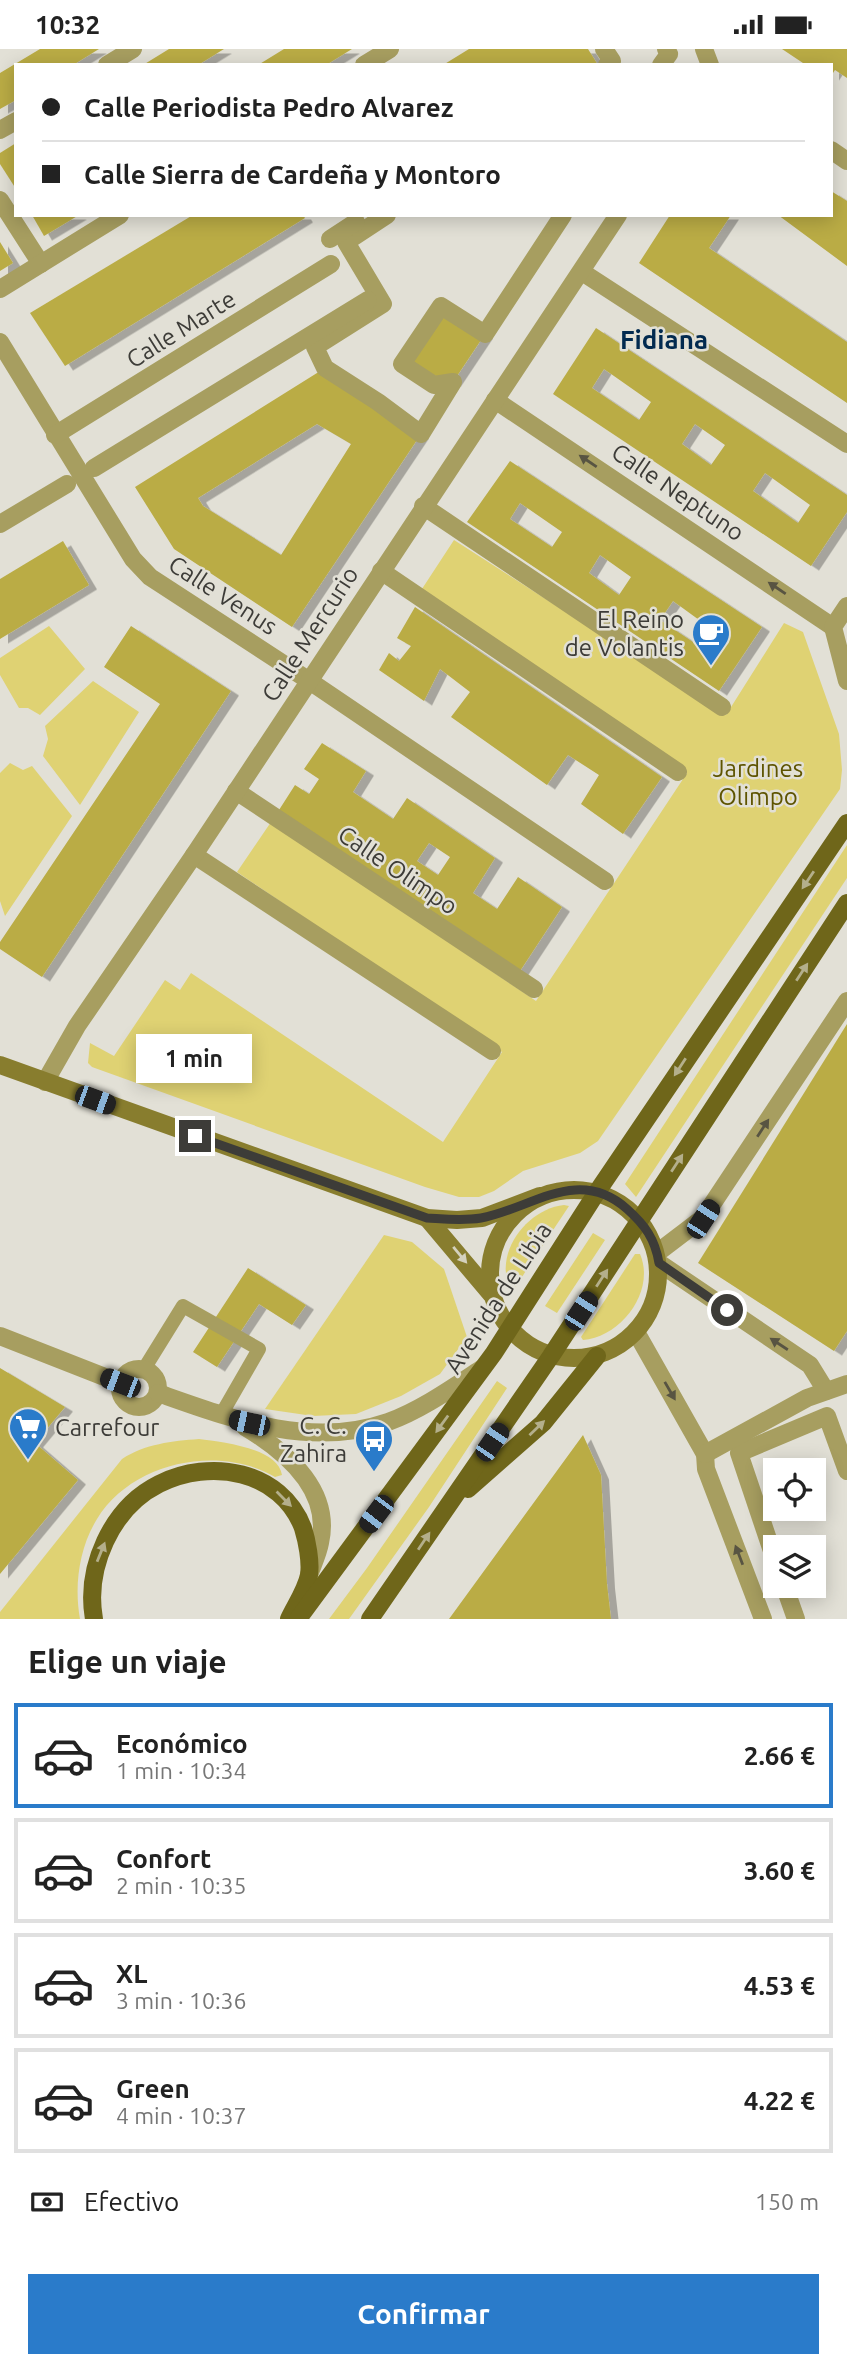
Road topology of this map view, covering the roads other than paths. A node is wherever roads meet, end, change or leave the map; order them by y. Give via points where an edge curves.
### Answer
1 (132, 49) edge
2 (390, 49) edge
3 (617, 49) edge
4 (110, 63) edge
5 (367, 63) edge
6 (611, 63) edge
7 (0, 200) edge
8 (117, 217) edge
9 (364, 217) edge
10 (384, 217) edge
11 (562, 217) edge
12 (617, 217) edge
13 (330, 239) dead end
14 (41, 264) junction
15 (331, 264) dead end
16 (582, 272) junction
17 (0, 289) edge
18 (368, 300) dead end
19 (0, 342) edge
20 (495, 400) junction
21 (55, 435) junction
22 (847, 444) edge
23 (94, 468) dead end
24 (67, 484) dead end
25 (423, 506) junction
26 (0, 524) edge
27 (381, 571) junction
28 (847, 606) edge
29 (833, 627) junction
30 (308, 680) junction
31 (847, 681) edge
32 (722, 707) dead end
33 (678, 772) dead end
34 (236, 791) junction
35 (847, 823) edge
36 (194, 855) junction
37 (605, 881) dead end
38 (847, 903) edge
39 (534, 989) dead end
40 (847, 1001) edge
41 (492, 1051) dead end
42 (0, 1065) edge
43 (45, 1082) junction
44 (597, 1192) junction
45 (540, 1196) junction
46 (427, 1218) junction
47 (639, 1220) junction
48 (658, 1258) junction
49 (491, 1294) junction
50 (509, 1329) junction
51 (636, 1332) junction
52 (0, 1336) edge
53 (551, 1356) junction
54 (597, 1356) junction
55 (484, 1367) junction
56 (144, 1370) junction
57 (120, 1383) junction
58 (847, 1384) edge
59 (825, 1391) junction
60 (158, 1393) junction
61 (225, 1417) junction
62 (847, 1451) edge
63 (705, 1454) junction
64 (847, 1471) edge
65 (449, 1505) junction
66 (767, 1535) edge
67 (309, 1576) junction
68 (386, 1597) junction
69 (789, 1598) edge
70 (93, 1619) edge
71 (289, 1619) edge
72 (298, 1619) edge
73 (370, 1619) edge
74 (377, 1619) edge
75 (763, 1619) edge
76 (796, 1619) edge

1 - 4 street
2 - 5 street
3 - 6 street via 620,54
7 - 14 street
8 - 14 street
9 - 13 street
10 - 11 street via 346,243 383,304 315,347 326,368 421,434 453,382 434,385 402,365 441,306 485,334
12 - 16 street, Calle Mercurio
14 - 17 street
15 - 21 street, Calle Marte
16 - 20 street, Calle Mercurio
16 - 22 street
18 - 23 street
19 - 21 street, Calle Venus
20 - 25 street, Calle Mercurio
29 -> 20 street, Calle Neptuno
21 - 30 street, Calle Venus via 150,577
24 - 26 street
25 - 27 street, Calle Mercurio
25 - 32 street
27 - 30 street, Calle Mercurio
27 - 33 street
28 - 29 street
29 - 31 street
30 - 34 street, Calle Mercurio
30 - 37 street, Calle Venus
34 - 36 street, Calle Mercurio
34 - 39 street, Calle Olimpo
35 -> 44 main road, Avenida de Libia
36 - 41 street
36 - 43 street, Calle Mercurio via 77,1026
47 -> 38 main road
48 -> 40 street via 703,1219
42 - 43 main road
43 - 46 main road
44 - 45 main road via 568,1189
44 - 47 main road via 620,1202
44 - 50 main road, Avenida de Libia
45 - 46 main road via 482,1218
45 - 49 main road via 503,1227 489,1270
46 -> 49 main road
47 - 48 main road via 653,1239
53 -> 47 main road
48 - 51 main road via 657,1294
59 -> 48 street via 810,1365
49 - 50 main road
50 - 53 main road
50 - 55 main road, Avenida de Libia
51 - 54 main road
51 -> 63 street
52 - 57 street
53 - 54 main road
53 - 65 main road
65 -> 54 main road via 542,1423
55 - 61 street via 389,1421 353,1431 287,1431
55 -> 72 main road, Avenida de Libia
56 - 57 street via 127,1373
56 - 60 street via 155,1376
56 - 61 lane via 183,1306 228,1331 259,1349
57 - 60 street via 121,1395 134,1408 146,1407
58 - 59 street
59 - 62 street
59 - 63 street
60 - 61 street
61 - 67 street via 283,1452 310,1486 319,1507 321,1541
75 -> 63 street via 706,1469
64 - 66 street via 827,1416 739,1453
68 -> 65 main road
70 -> 67 main road via 95,1566 108,1534 143,1495 159,1484 198,1472 238,1472 283,1497 305,1534
67 - 71 main road
68 - 73 main road
68 - 74 main road
69 - 76 street

